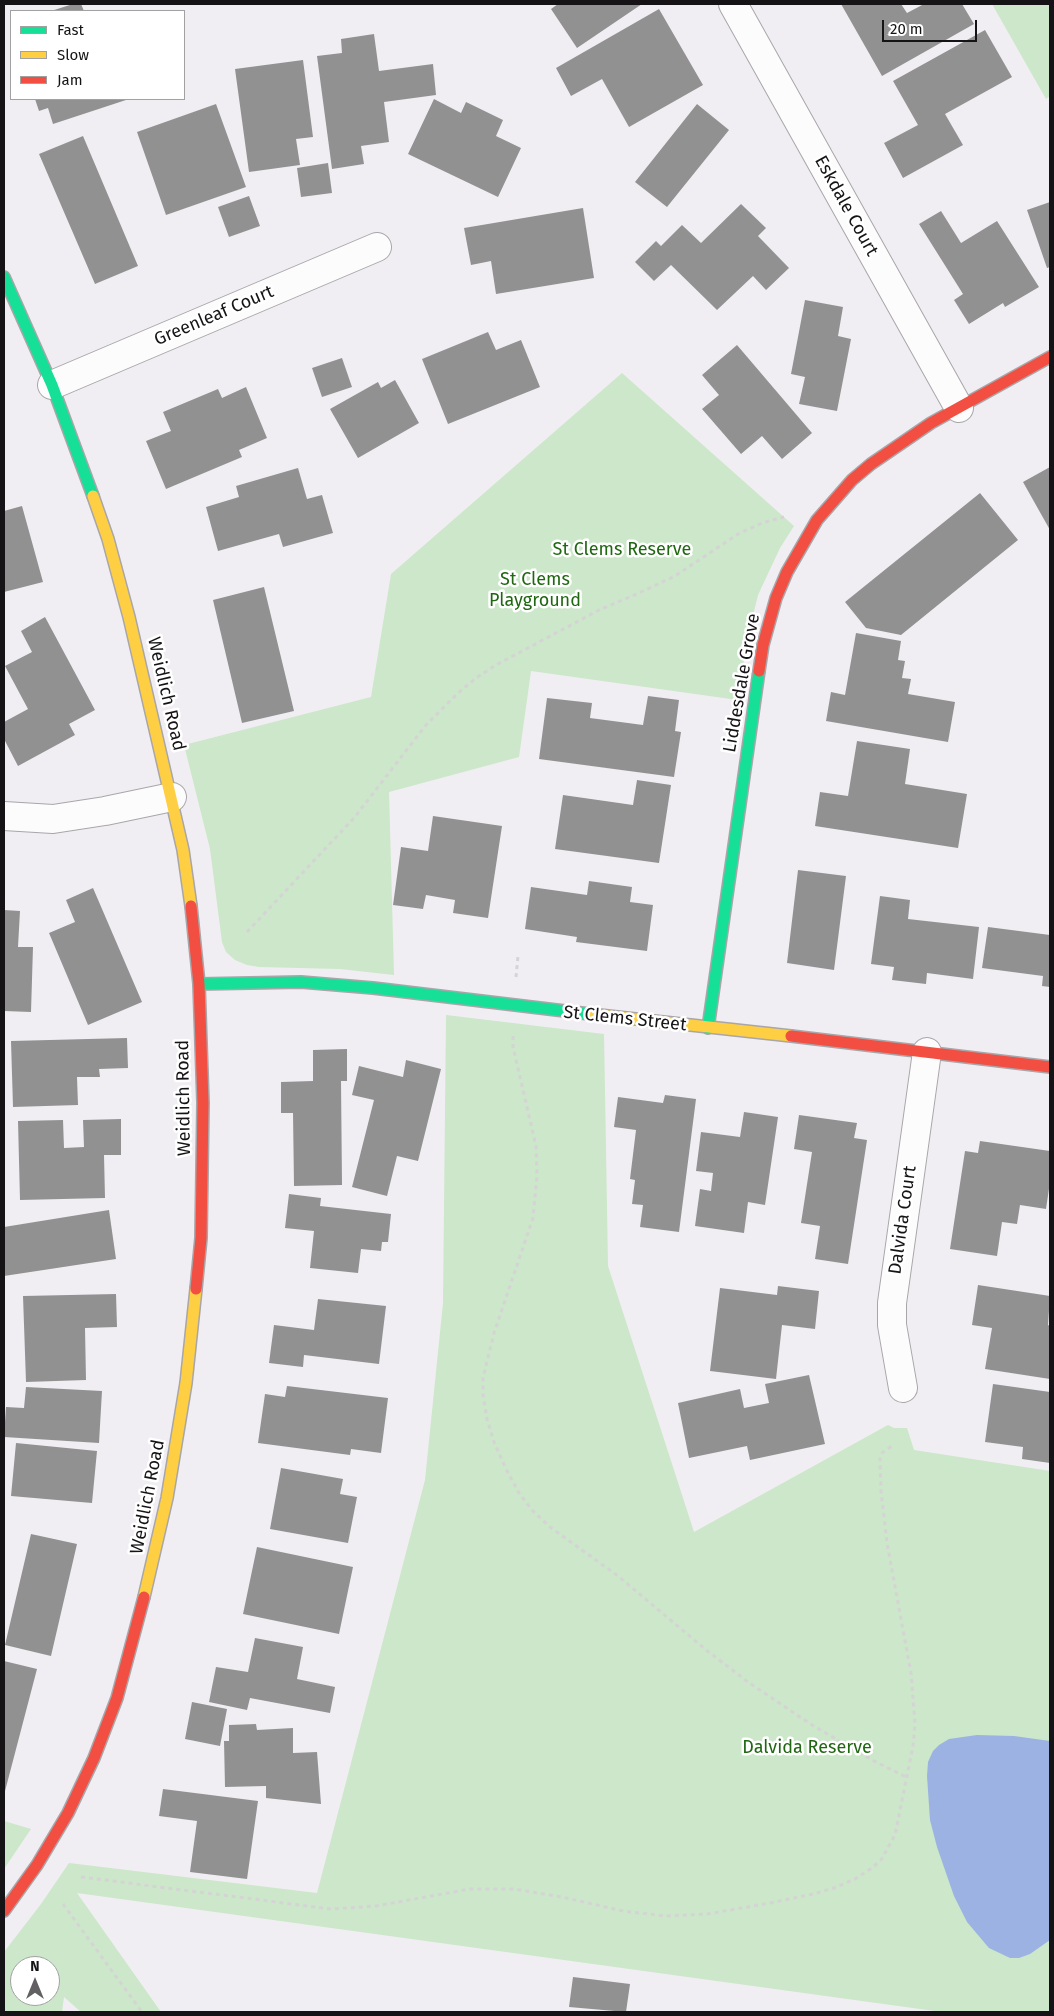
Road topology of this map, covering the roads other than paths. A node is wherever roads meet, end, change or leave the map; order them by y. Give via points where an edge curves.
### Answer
1 (732, 4) edge
2 (377, 247) dead end
3 (4, 278) edge
4 (1050, 357) edge
5 (52, 385) junction
6 (959, 408) junction
7 (172, 797) junction
8 (4, 816) edge
9 (199, 984) junction
10 (708, 1028) junction
11 (927, 1052) junction
12 (1050, 1067) edge
13 (903, 1388) dead end
14 (4, 1911) edge

1 - 6 street, Eskdale Court
2 - 5 street, Greenleaf Court
3 - 5 street, Weidlich Road
4 - 6 street, Liddesdale Grove
5 - 7 street, Weidlich Road via 108,539
6 - 10 street, Liddesdale Grove via 894,447 852,480 817,520 776,598 763,645
7 - 8 street via 53,819
7 - 9 street, Weidlich Road via 194,919
9 - 10 street, St Clems Street via 301,982 350,986
9 - 14 street, Weidlich Road via 203,1104 200,1238 186,1384 162,1523 117,1698 94,1758 68,1813
10 - 11 street, St Clems Street
11 - 12 street, St Clems Street
11 - 13 street, Dalvida Court via 892,1303 892,1325

